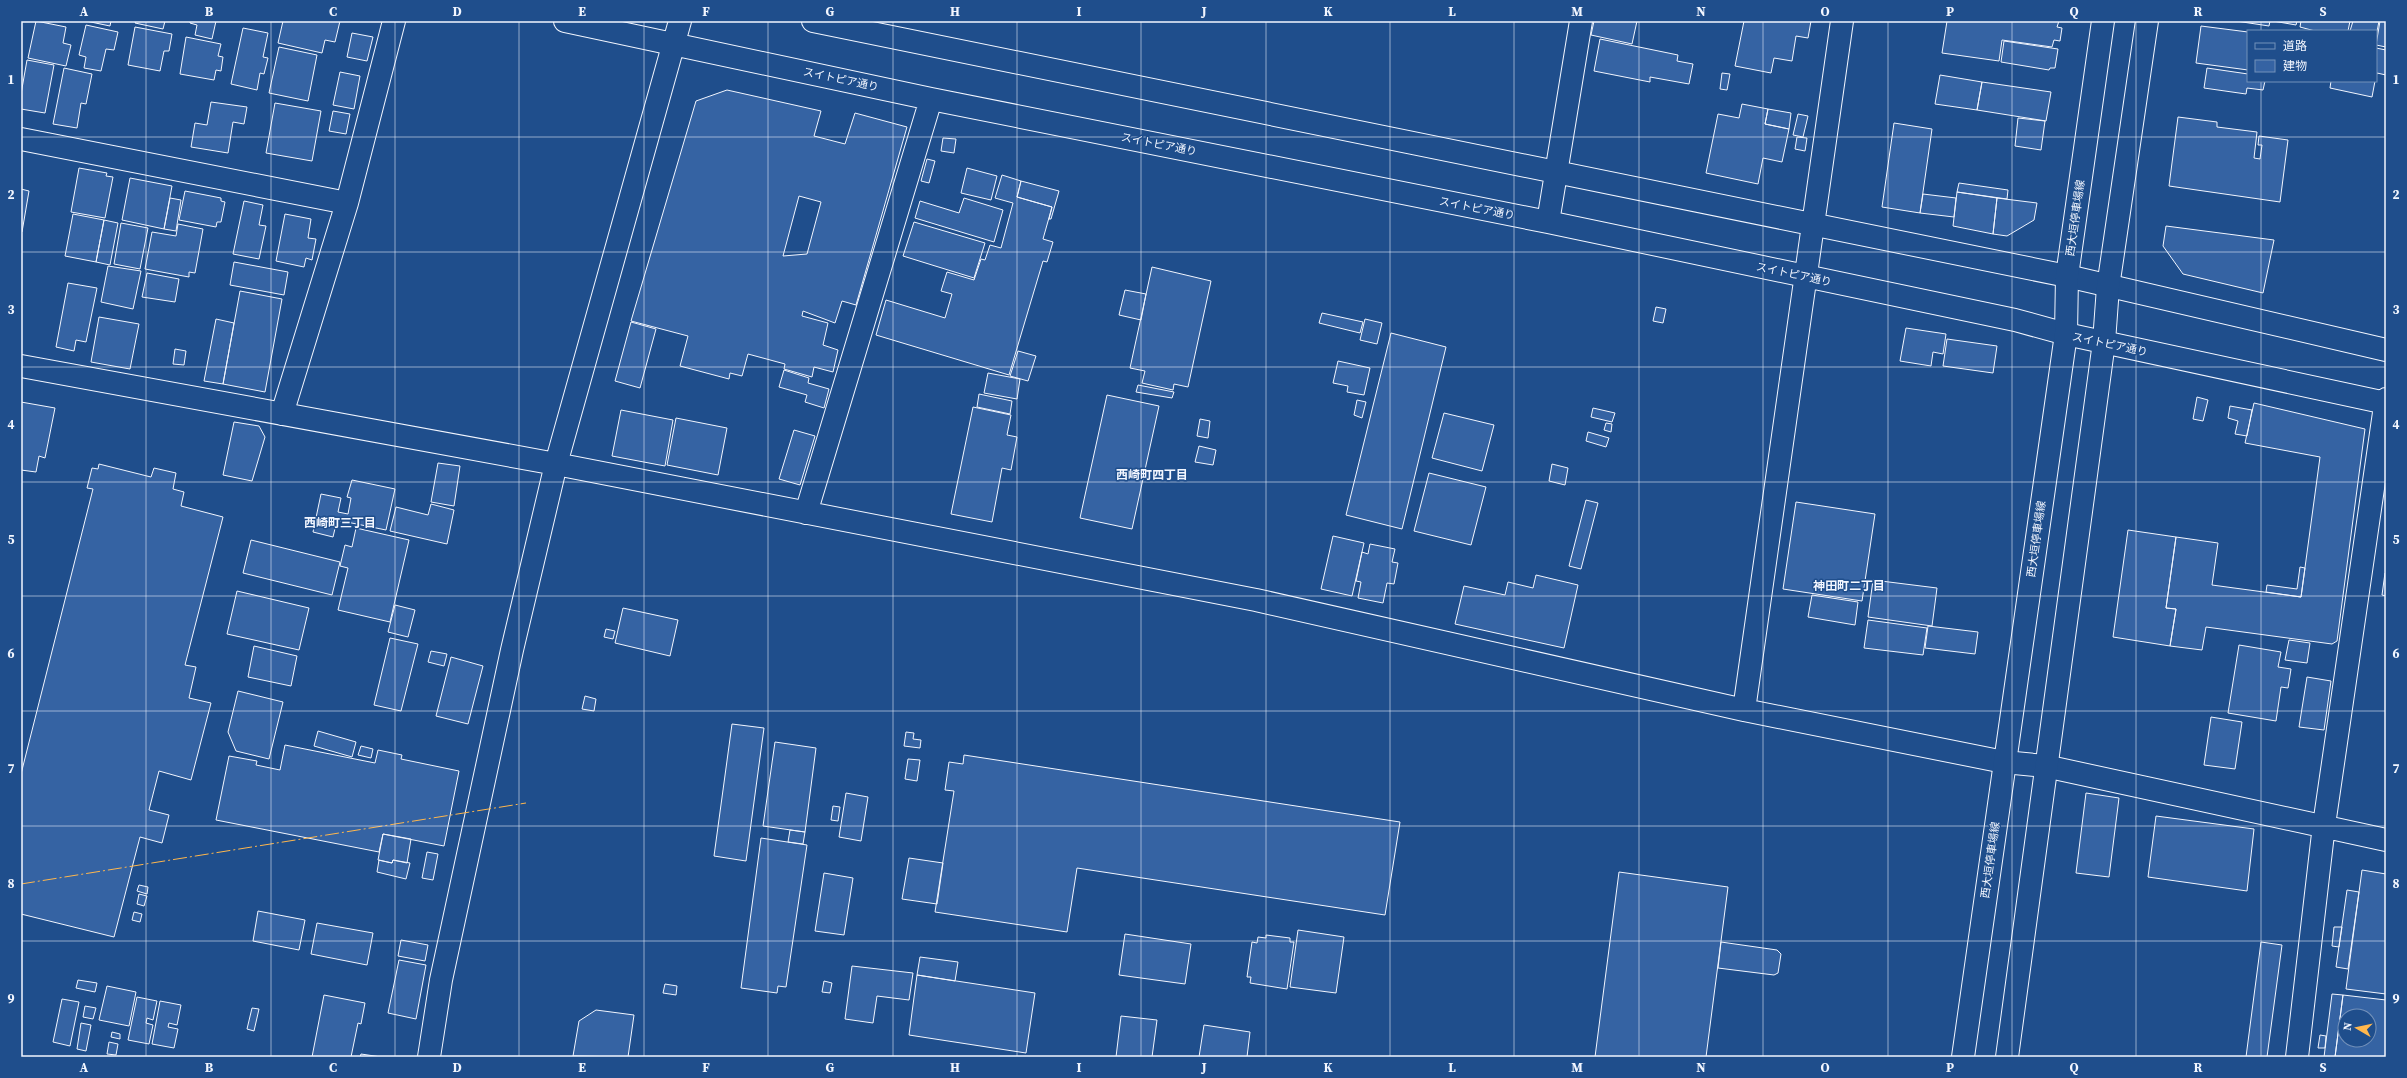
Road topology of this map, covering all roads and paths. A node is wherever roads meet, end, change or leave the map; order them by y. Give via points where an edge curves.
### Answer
1 (394, 21) edge
2 (565, 21) edge
3 (680, 21) edge
4 (813, 21) edge
5 (1580, 21) edge
6 (1842, 21) edge
7 (2103, 21) edge
8 (2147, 21) edge
9 (674, 42) junction
10 (931, 99) junction
11 (21, 139) edge
12 (1556, 173) junction
13 (347, 203) junction
14 (1548, 222) junction
15 (1814, 223) junction
16 (1805, 276) junction
17 (2067, 276) junction
18 (2108, 287) junction
19 (2066, 334) junction
20 (2104, 342) junction
21 (2386, 350) edge
22 (21, 366) edge
23 (2386, 401) edge
24 (282, 414) junction
25 (556, 464) junction
26 (806, 513) junction
27 (1744, 710) junction
28 (2004, 762) junction
29 (2045, 766) junction
30 (2324, 825) junction
31 (2386, 840) edge
32 (429, 1057) edge
33 (1964, 1057) edge
34 (2007, 1057) edge
35 (2297, 1057) edge

1 - 13 street
2 - 9 street, スイトピア通り
3 - 9 street
4 - 12 street
5 - 12 street
6 - 15 street
7 - 17 street, 西大垣停車場線
8 - 18 street
9 - 10 street, スイトピア通り
9 - 25 street
10 - 14 street, スイトピア通り
10 - 26 street
11 - 13 street
12 - 14 street
12 - 15 street
13 - 24 street
14 - 16 street, スイトピア通り
15 - 16 street
15 - 17 street
16 - 19 street, スイトピア通り via 2015,320
16 - 27 street
17 - 18 street
17 - 19 street, 西大垣停車場線
18 - 20 street
18 - 21 street
19 - 20 street, スイトピア通り
19 - 28 street, 西大垣停車場線
20 - 23 street, スイトピア通り
20 - 29 street
22 - 24 street
23 - 30 street
24 - 25 street
25 - 26 street
25 - 32 street via 512,650 441,980
26 - 27 street via 1256,600
27 - 28 street
28 - 29 street
28 - 33 street, 西大垣停車場線
29 - 30 street
29 - 34 street
30 - 31 street
30 - 35 street

